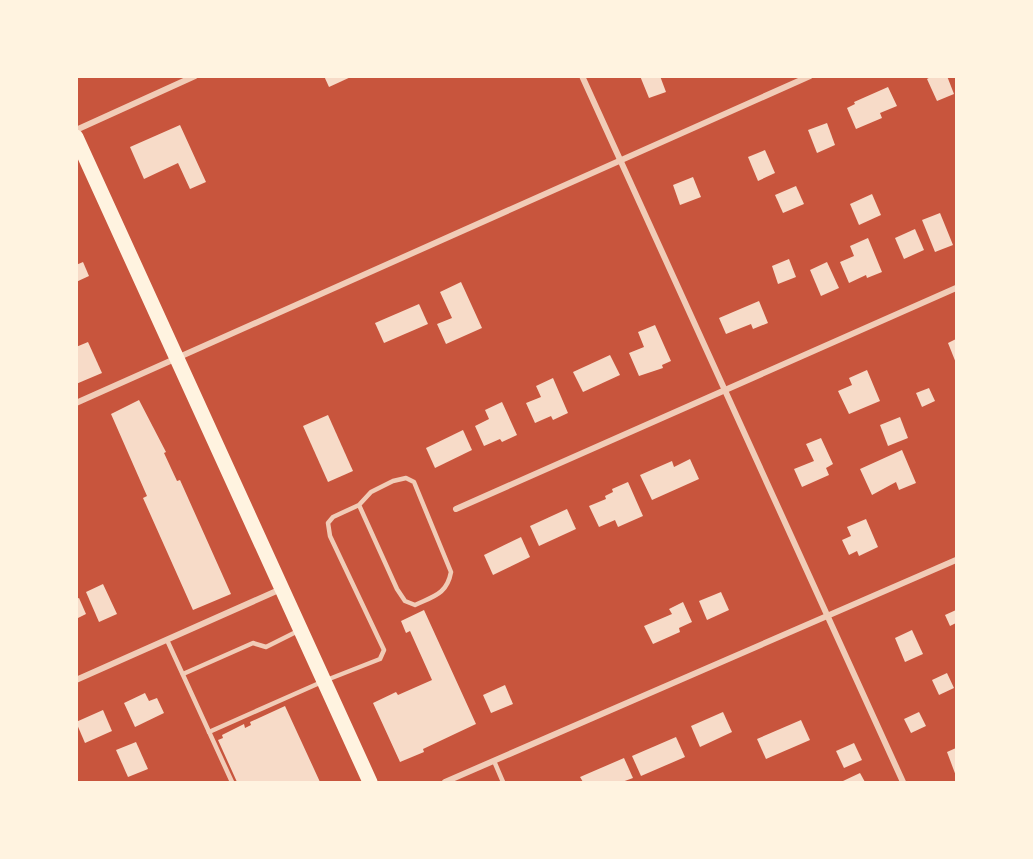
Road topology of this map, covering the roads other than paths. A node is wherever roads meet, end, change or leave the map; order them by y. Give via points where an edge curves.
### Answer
1 (195, 76) edge
2 (582, 76) edge
3 (810, 76) edge
4 (76, 130) edge
5 (76, 137) edge
6 (621, 160) junction
7 (957, 288) edge
8 (176, 358) junction
9 (726, 390) junction
10 (76, 403) edge
11 (359, 505) junction
12 (456, 509) dead end
13 (957, 560) edge
14 (282, 589) junction
15 (828, 616) junction
16 (301, 630) junction
17 (167, 640) junction
18 (183, 674) junction
19 (76, 680) edge
20 (324, 681) junction
21 (209, 732) junction
22 (494, 761) junction
23 (232, 783) edge
24 (370, 783) edge
25 (445, 783) edge
26 (503, 783) edge
27 (903, 783) edge

1 - 4 street
2 - 6 street
3 - 6 street
5 - 8 main road
6 - 8 street
6 - 9 street
7 - 9 street
8 - 10 street
8 - 14 main road
9 - 12 street
9 - 15 street
11 - 11 lane via 371,492 393,481 406,478 414,482 451,572 449,584 415,604 405,601
11 - 20 lane via 333,517 328,524 330,536 384,650 380,659
13 - 15 street
14 - 16 main road
14 - 17 street
15 - 22 street
15 - 27 street
16 - 18 lane via 266,647 253,643
16 - 20 main road
17 - 18 lane
17 - 19 street
18 - 21 lane
20 - 21 lane
20 - 24 main road
21 - 23 lane
22 - 25 street
22 - 26 lane

